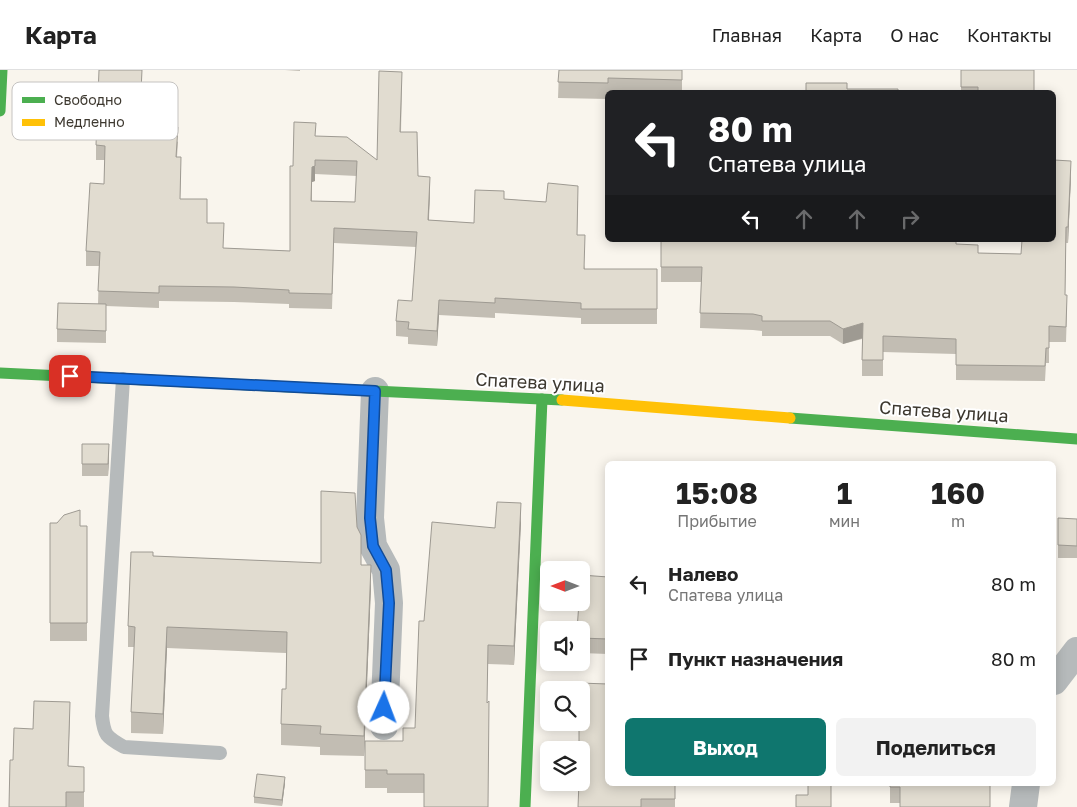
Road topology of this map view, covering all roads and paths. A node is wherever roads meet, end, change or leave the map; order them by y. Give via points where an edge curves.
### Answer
1 (2, 70) edge
2 (0, 111) edge
3 (0, 373) edge
4 (123, 379) junction
5 (375, 391) junction
6 (542, 399) junction
7 (1077, 439) edge
8 (1077, 651) edge
9 (1056, 678) edge
10 (384, 726) dead end
11 (220, 753) dead end
12 (1026, 786) edge
13 (525, 807) edge
14 (1023, 807) edge

1 - 2 street
3 - 4 street, Спатева улица
4 - 5 street, Спатева улица
4 - 11 lane via 102,716 104,732 124,747
5 - 6 street, Спатева улица
5 - 10 street via 370,518 373,546 386,570 389,603
6 - 7 street, Спатева улица
6 - 13 street
8 - 9 street
12 - 14 street

